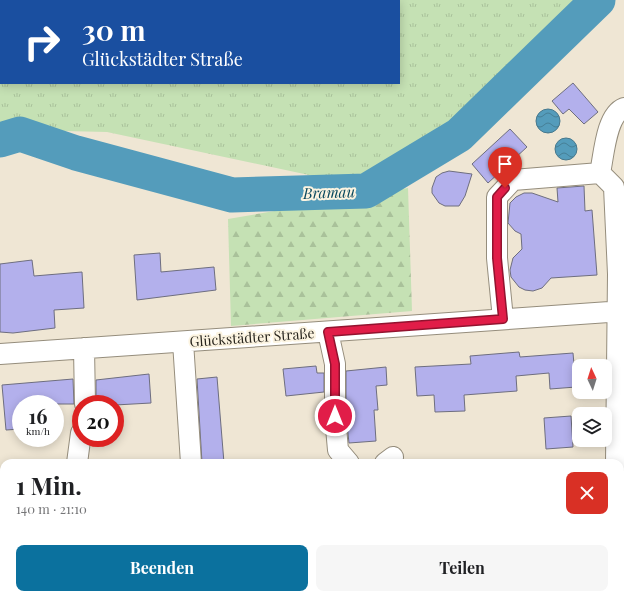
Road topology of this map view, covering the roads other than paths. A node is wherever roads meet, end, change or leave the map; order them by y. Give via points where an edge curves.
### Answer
1 (624, 108) edge
2 (600, 173) junction
3 (620, 311) edge
4 (503, 319) junction
5 (328, 332) junction
6 (183, 342) junction
7 (84, 348) junction
8 (0, 354) edge
9 (85, 395) edge
10 (80, 447) edge
11 (78, 459) edge
12 (190, 459) edge
13 (346, 459) edge
14 (616, 459) edge

1 - 2 street via 611,119
2 - 3 street via 614,188
2 - 4 street via 513,180 497,197 497,258
3 - 4 street, Glückstädter Straße
3 - 14 street
4 - 5 street, Glückstädter Straße
5 - 6 street, Glückstädter Straße
5 - 13 street via 335,364 338,450
6 - 7 street, Glückstädter Straße
6 - 12 street
7 - 8 street, Glückstädter Straße
7 - 9 street
10 - 11 street

